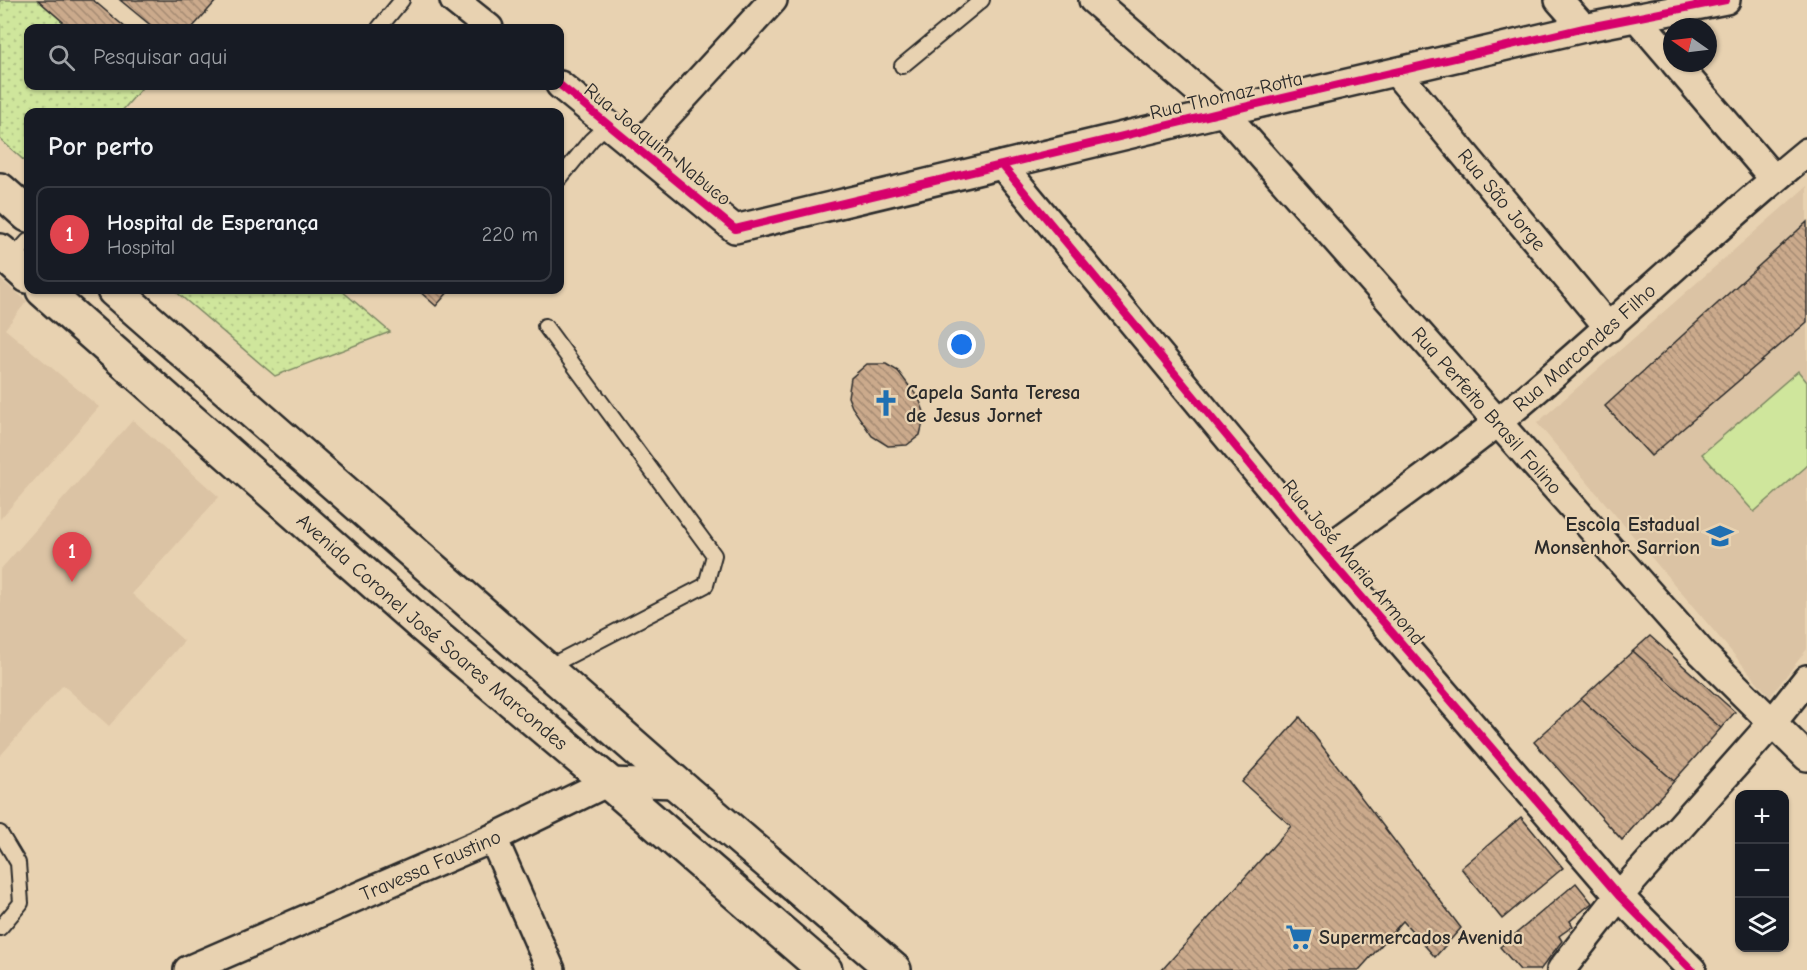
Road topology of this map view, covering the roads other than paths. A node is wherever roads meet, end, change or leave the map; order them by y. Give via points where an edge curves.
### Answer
1 (402, 0) edge
2 (773, 0) edge
3 (982, 0) edge
4 (1093, 0) edge
5 (1559, 0) edge
6 (1726, 0) edge
7 (458, 1) edge
8 (1636, 17) junction
9 (382, 24) edge
10 (484, 24) edge
11 (1584, 28) junction
12 (1663, 48) edge
13 (902, 66) dead end
14 (1396, 72) junction
15 (1683, 72) edge
16 (564, 88) edge
17 (1222, 112) junction
18 (608, 124) junction
19 (637, 148) junction
20 (1807, 152) edge
21 (1002, 165) junction
22 (564, 173) edge
23 (1774, 179) junction
24 (0, 190) edge
25 (24, 211) edge
26 (735, 229) joint
27 (48, 294) edge
28 (119, 294) edge
29 (544, 326) dead end
30 (1609, 328) junction
31 (1497, 423) junction
32 (1323, 552) junction
33 (546, 668) junction
34 (1807, 679) edge
35 (1773, 722) junction
36 (1807, 757) edge
37 (609, 782) junction
38 (677, 784) junction
39 (0, 833) edge
40 (493, 838) junction
41 (1619, 896) junction
42 (0, 928) edge
43 (188, 970) edge
44 (550, 970) edge
45 (825, 970) edge
46 (894, 970) edge
47 (1561, 970) edge
48 (1692, 970) edge

1 - 9 lane
2 - 19 street
3 - 13 lane
4 - 17 street, Rua Perfeito Brasil Folino
5 - 11 street
6 - 8 street, Rua Thomaz Rotta
7 - 10 street
8 - 11 street, Rua Thomaz Rotta
8 - 12 street
11 - 14 street, Rua Thomaz Rotta
14 - 17 street, Rua Thomaz Rotta
14 - 30 street, Rua São Jorge
15 - 23 street
16 - 18 street, Rua Joaquim Nabuco
17 - 21 street, Rua Thomaz Rotta
17 - 31 street, Rua Perfeito Brasil Folino
18 - 19 street, Rua Joaquim Nabuco
18 - 22 lane
19 - 26 street, Rua Joaquim Nabuco
20 - 23 street, Rua Marcondes Filho
21 - 26 street, Rua Thomaz Rotta
21 - 32 street, Rua José Maria Armond
23 - 30 street, Rua Marcondes Filho
24 - 25 main road
27 - 37 main road, Avenida Coronel José Soares Marcondes via 421,624
28 - 33 main road
29 - 33 lane via 714,555 706,585
30 - 31 street, Rua Marcondes Filho
31 - 32 street, Rua Marcondes Filho
31 - 35 street, Rua Perfeito Brasil Folino via 1702,653
32 - 41 street, Rua José Maria Armond
33 - 38 main road
34 - 35 street
35 - 36 street, Rua Perfeito Brasil Folino
35 - 41 street
37 - 38 street, Travessa Faustino
37 - 40 street, Travessa Faustino
37 - 45 main road, Avenida Coronel José Soares Marcondes
38 - 46 main road
39 - 42 lane via 18,862 21,903
40 - 43 street, Travessa Faustino
40 - 44 street
41 - 47 street
41 - 48 street, Rua José Maria Armond

